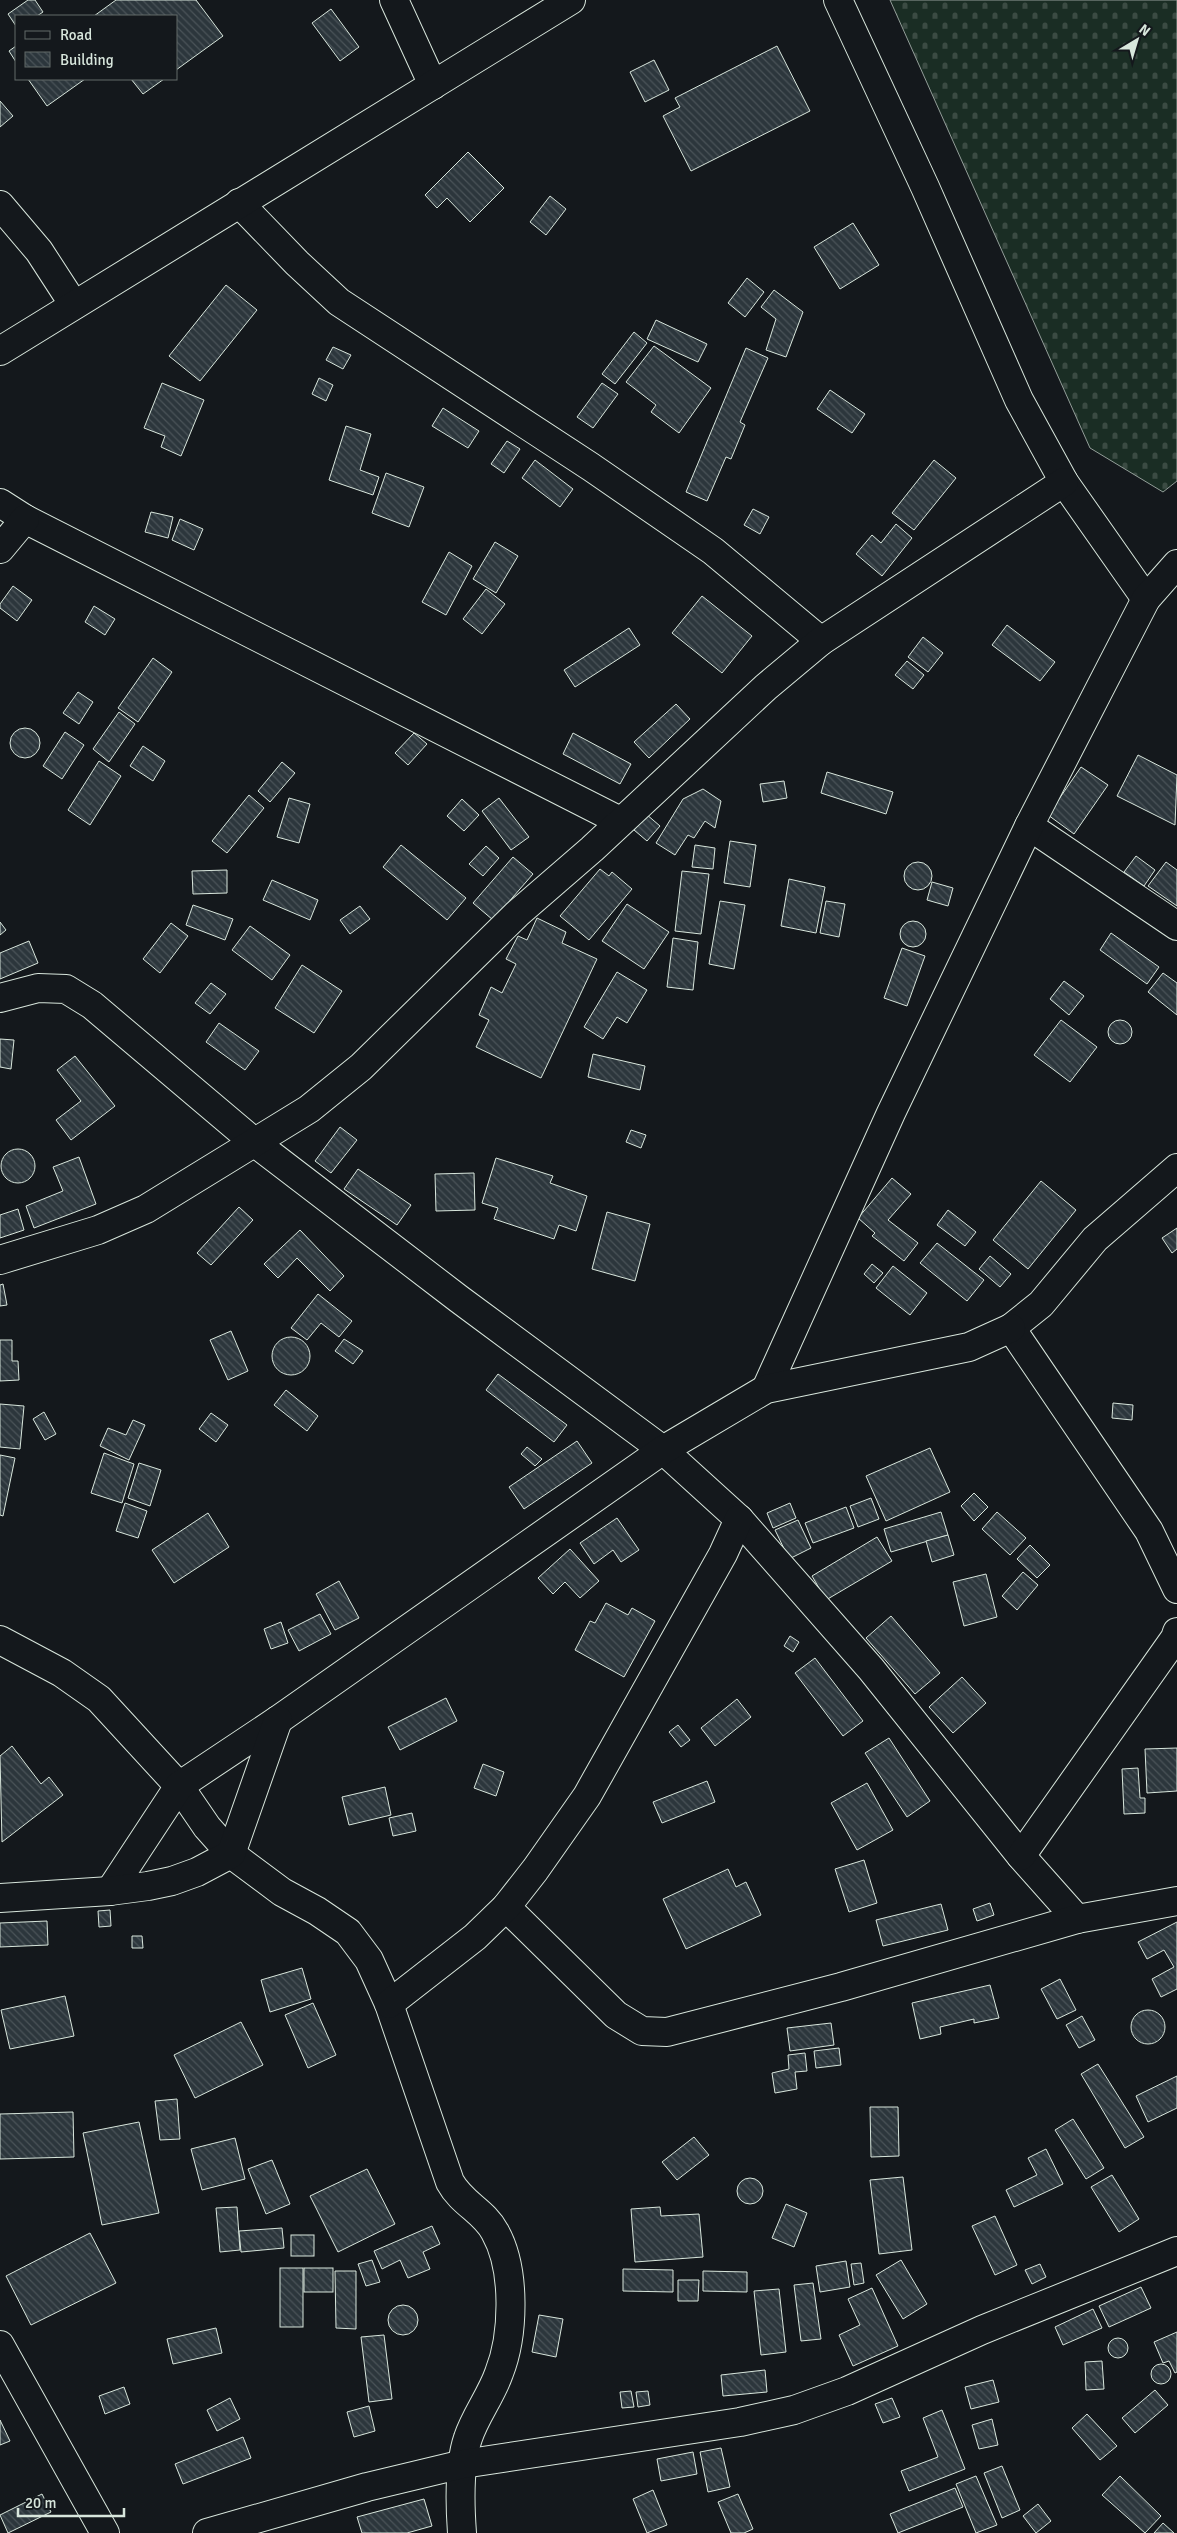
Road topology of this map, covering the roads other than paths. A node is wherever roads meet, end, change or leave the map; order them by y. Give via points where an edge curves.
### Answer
1 (394, 0) edge
2 (571, 0) edge
3 (838, 0) edge
4 (434, 85) junction
5 (240, 203) junction
6 (0, 205) edge
7 (74, 305) junction
8 (0, 351) edge
9 (1064, 482) junction
10 (0, 504) edge
11 (25, 519) junction
12 (0, 549) edge
13 (1177, 564) edge
14 (1146, 599) junction
15 (821, 641) junction
16 (620, 821) junction
17 (1029, 826) junction
18 (1177, 926) edge
19 (0, 998) edge
20 (254, 1142) junction
21 (1177, 1168) edge
22 (0, 1260) edge
23 (1011, 1328) junction
24 (766, 1389) junction
25 (663, 1450) junction
26 (739, 1519) junction
27 (1177, 1589) edge
28 (1177, 1632) edge
29 (0, 1640) edge
30 (278, 1720) junction
31 (179, 1786) junction
32 (231, 1854) junction
33 (1021, 1856) junction
34 (110, 1891) junction
35 (0, 1898) edge
36 (1177, 1901) edge
37 (506, 1907) junction
38 (1077, 1919) junction
39 (389, 2004) junction
40 (1177, 2251) edge
41 (0, 2345) edge
42 (462, 2464) junction
43 (104, 2533) edge
44 (207, 2533) edge
45 (462, 2533) edge

1 - 4 street
2 - 4 street
3 - 9 street via 1019,400
4 - 5 street
5 - 7 street
5 - 15 street via 339,302 713,551
6 - 7 street via 39,251
7 - 8 street
9 - 14 street
9 - 15 street
10 - 11 street
11 - 12 street
11 - 16 street
13 - 14 street
14 - 17 street
15 - 16 street via 766,686
16 - 20 street via 517,914 362,1067 309,1109
17 - 18 street
17 - 24 street via 891,1113
19 - 20 street via 38,988 66,989 92,1005
20 - 22 street via 146,1209 98,1230
20 - 25 street
21 - 23 street via 1095,1239 1041,1304
23 - 24 street via 969,1347
23 - 27 street via 1149,1531
24 - 25 street
25 - 26 street
25 - 30 street
26 - 33 street via 871,1669
26 - 37 street via 723,1554 587,1796
28 - 33 street
29 - 31 street via 62,1673 99,1699
30 - 31 street
30 - 32 street
31 - 32 street via 207,1827
31 - 34 street
32 - 34 street via 172,1881
32 - 39 street via 282,1892 348,1932 369,1960
33 - 38 street
34 - 35 street
36 - 38 street
37 - 38 street via 616,2014 642,2032 667,2032 841,1988
37 - 39 street via 475,1937
39 - 42 street via 450,2182 457,2194 482,2215 495,2232 505,2256 511,2306 508,2345 500,2373 467,2439
40 - 42 street via 982,2330 847,2391 794,2410 740,2422
41 - 43 street
42 - 44 street via 367,2487
42 - 45 street

